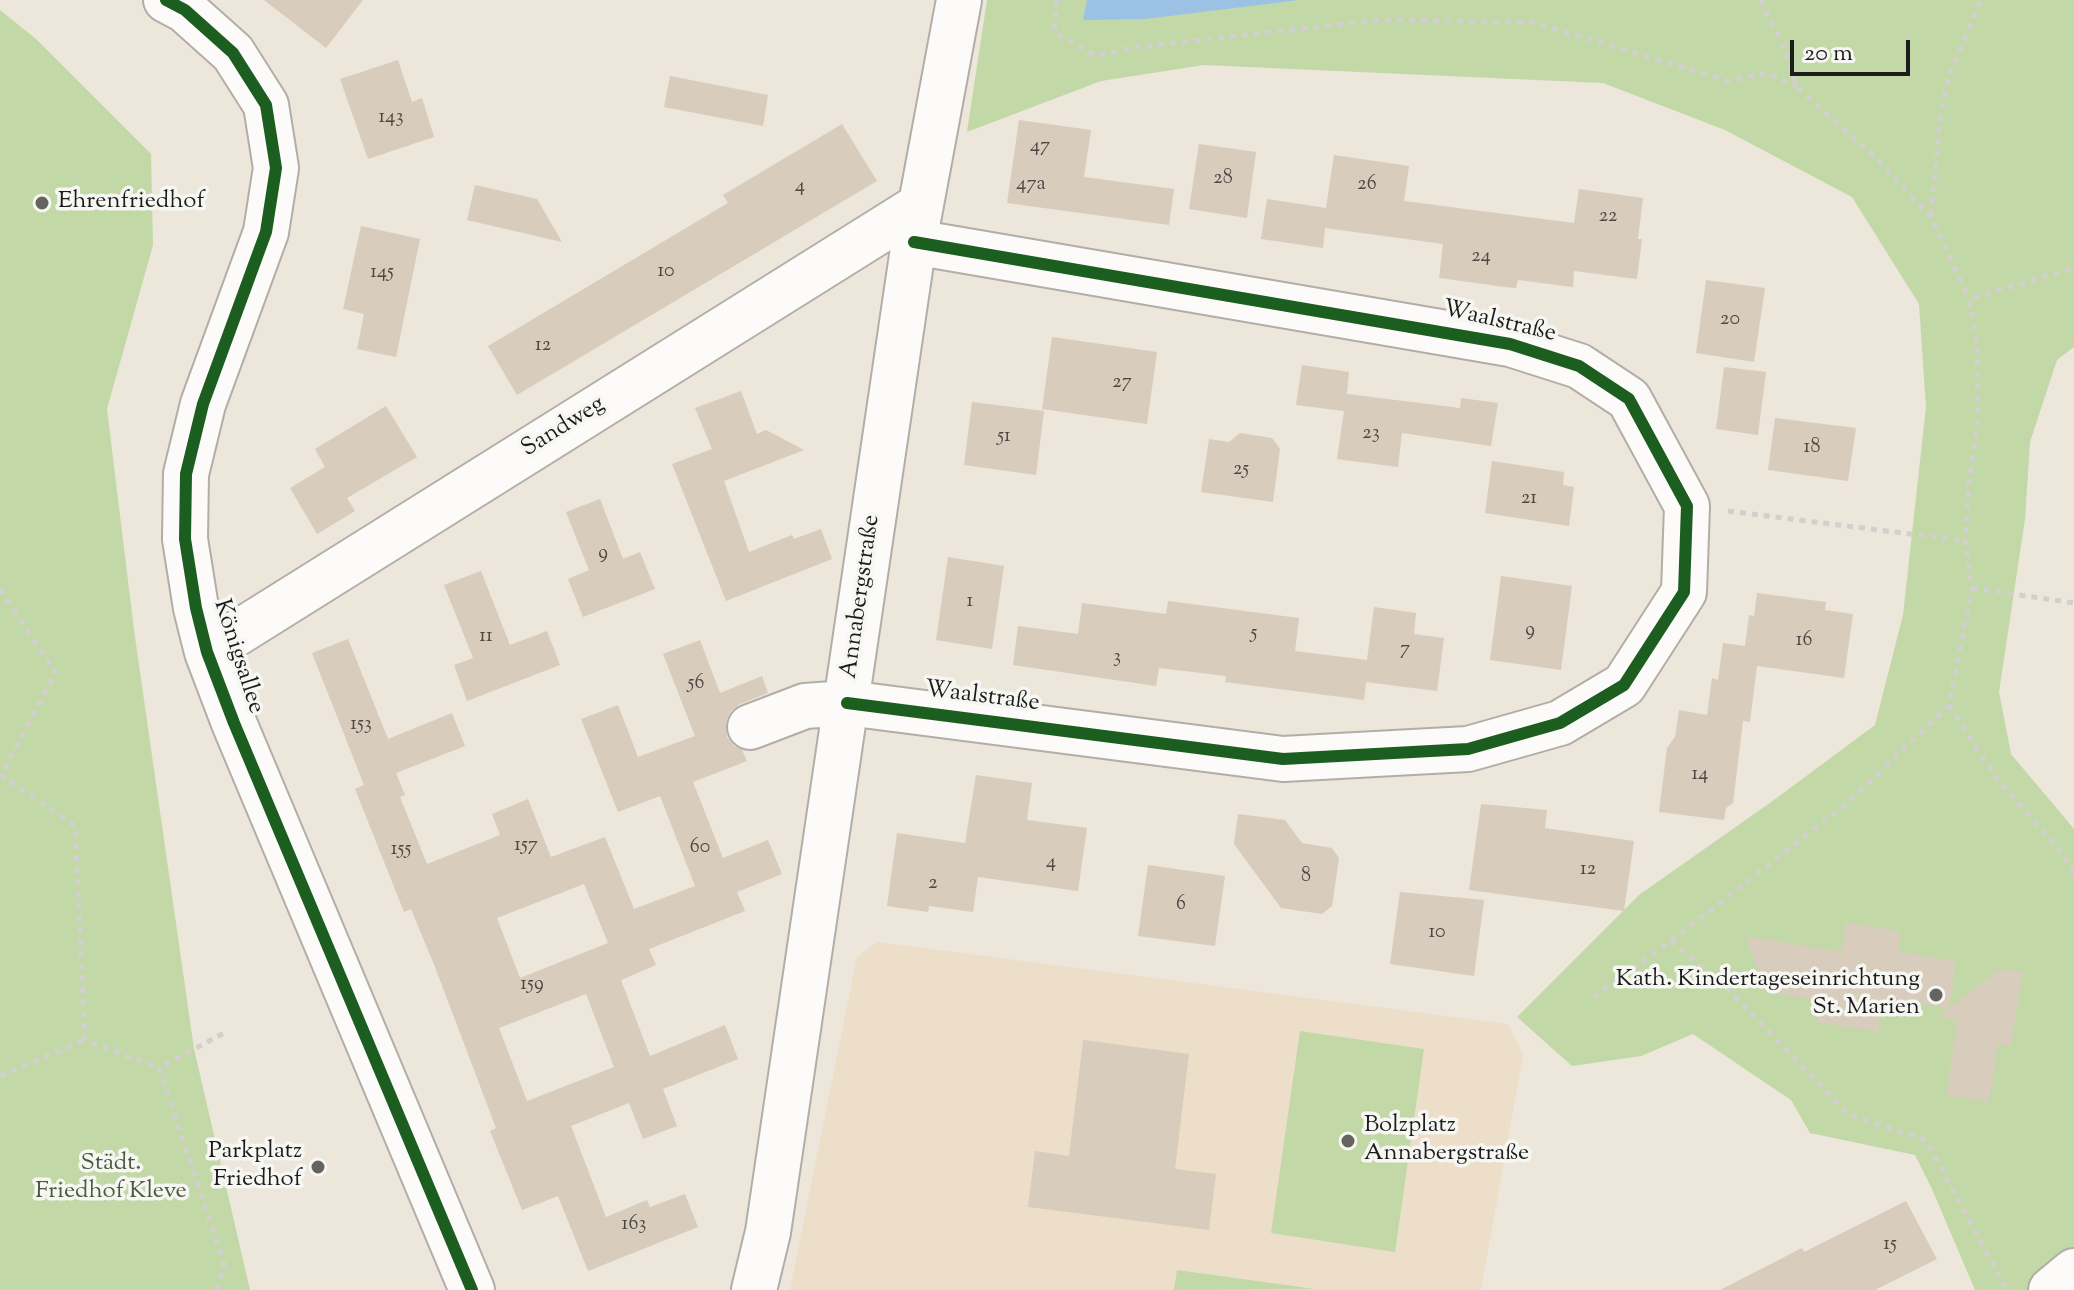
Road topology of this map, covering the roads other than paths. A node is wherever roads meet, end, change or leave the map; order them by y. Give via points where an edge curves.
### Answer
1 (166, 0) edge
2 (959, 0) edge
3 (918, 223) junction
4 (207, 652) junction
5 (847, 703) junction
6 (750, 727) dead end
7 (2074, 1271) edge
8 (472, 1290) edge
9 (754, 1290) edge
10 (2051, 1290) edge

1 - 4 street, Königsallee via 233,53 266,105 276,168 266,232 203,404 186,474 185,539
2 - 3 street, Annabergstraße
3 - 4 street, Sandweg
3 - 5 street, Annabergstraße
3 - 5 street, Waalstraße via 1510,344 1579,366 1629,399 1687,506 1684,592 1624,685 1560,723 1468,749 1283,759
4 - 8 street, Königsallee
5 - 6 street, Waalstraße via 805,706
5 - 9 street, Annabergstraße via 768,1232
7 - 10 street

